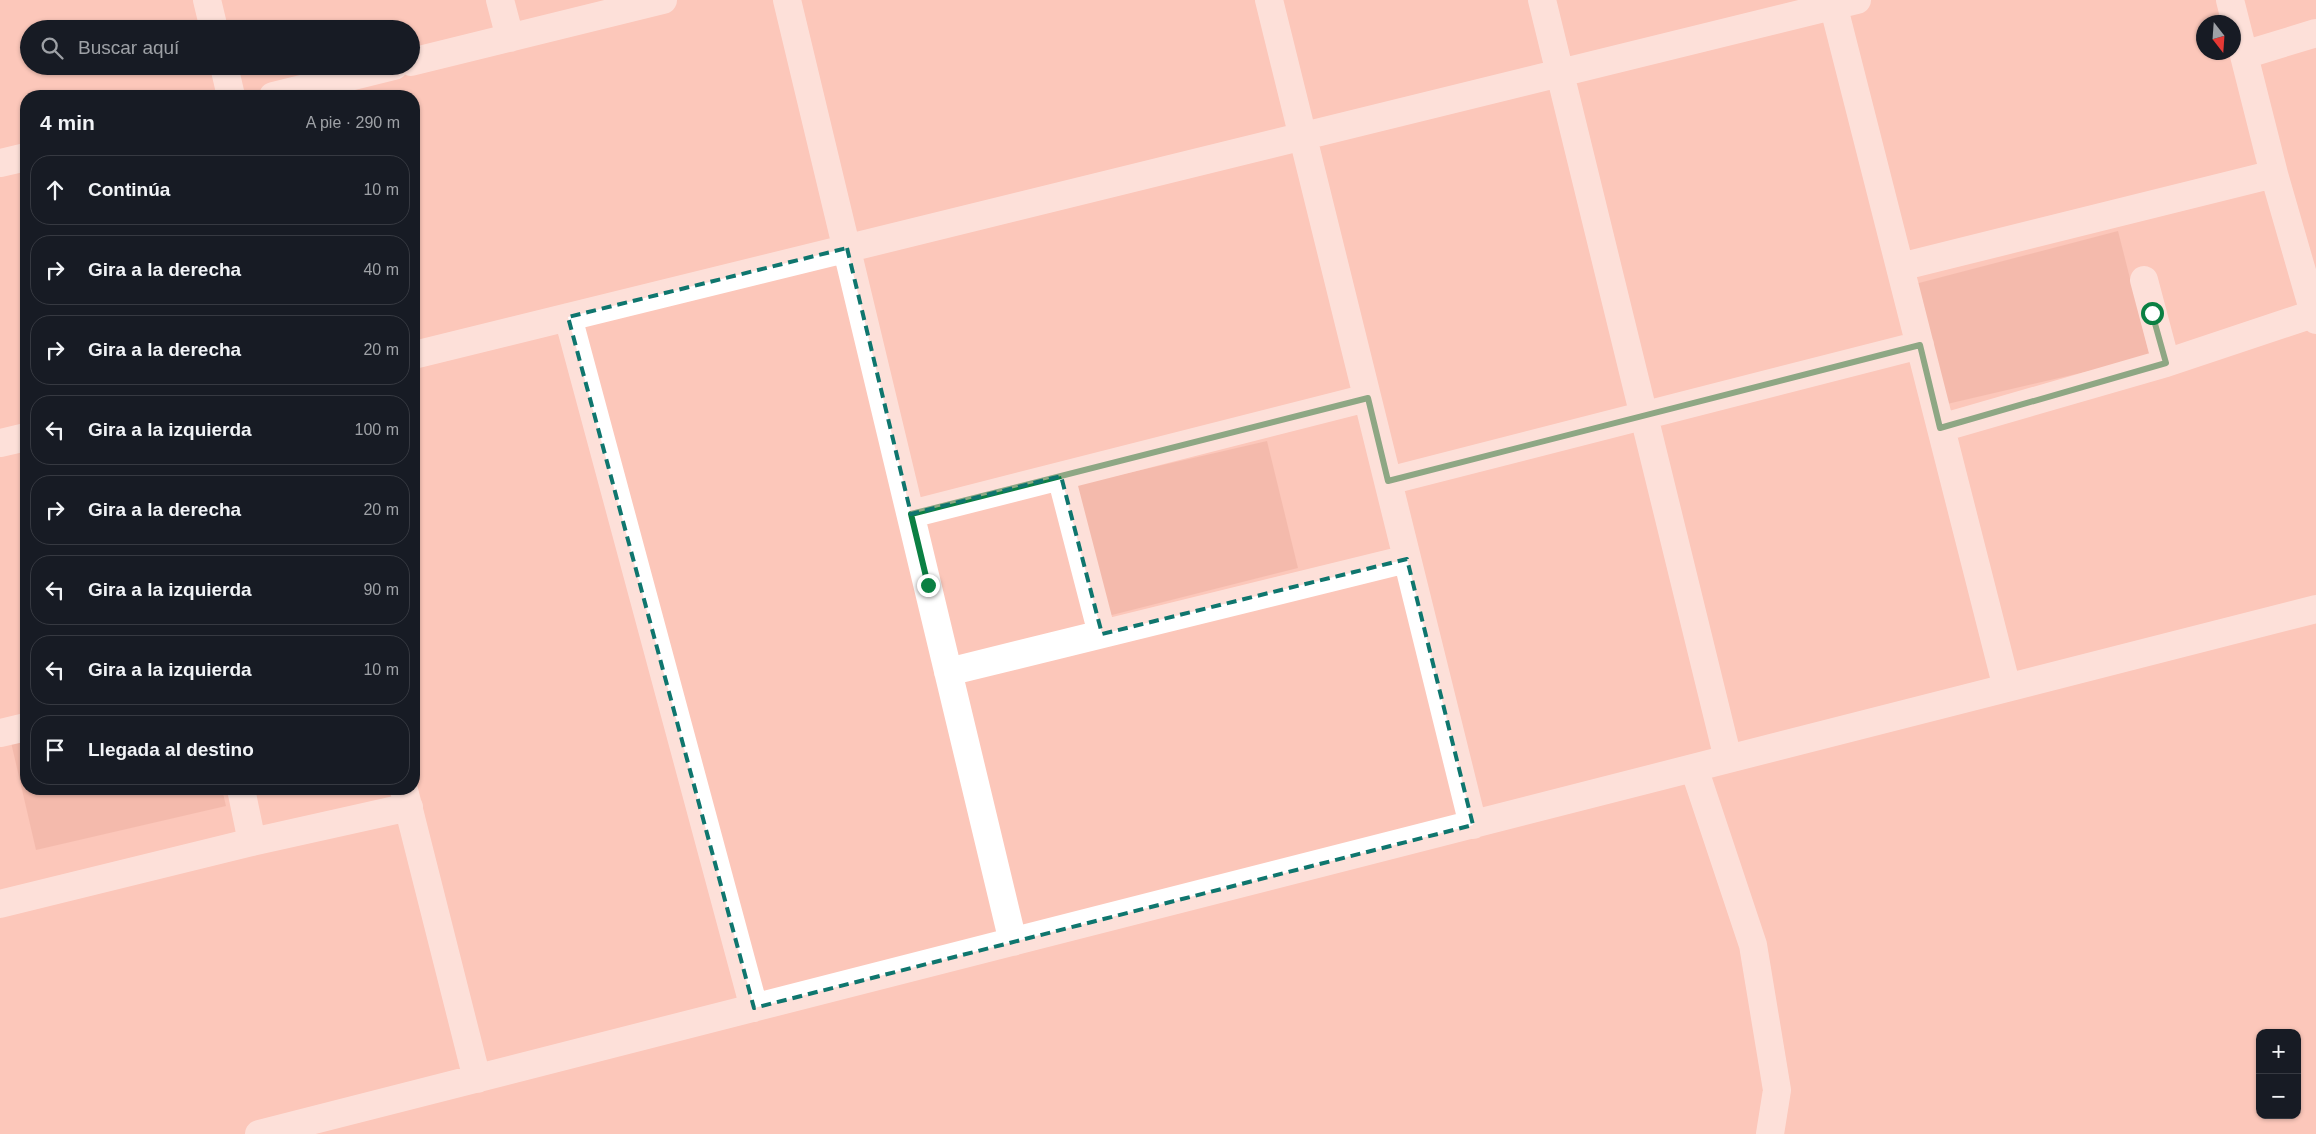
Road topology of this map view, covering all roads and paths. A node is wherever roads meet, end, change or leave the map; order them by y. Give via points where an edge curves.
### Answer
1 (207, 0) edge
2 (500, 0) edge
3 (663, 0) edge
4 (787, 0) edge
5 (1269, 0) edge
6 (1542, 0) edge
7 (2230, 0) edge
8 (1841, 2) edge
9 (212, 20) edge
10 (2316, 33) edge
11 (510, 38) junction
12 (2244, 55) junction
13 (420, 60) edge
14 (1560, 73) junction
15 (226, 75) edge
16 (357, 75) edge
17 (230, 90) edge
18 (296, 90) edge
19 (1302, 136) junction
20 (20, 158) edge
21 (0, 163) edge
22 (2274, 174) junction
23 (847, 248) junction
24 (1900, 267) junction
25 (2144, 280) dead end
26 (2316, 316) edge
27 (568, 317) junction
28 (1920, 345) junction
29 (420, 354) edge
30 (2166, 363) junction
31 (1368, 398) junction
32 (1644, 415) junction
33 (1940, 428) junction
34 (20, 438) edge
35 (0, 443) edge
36 (1061, 476) junction
37 (1388, 481) junction
38 (911, 514) junction
39 (1407, 559) junction
40 (2316, 609) edge
41 (1102, 634) junction
42 (948, 672) junction
43 (2007, 688) junction
44 (20, 728) edge
45 (0, 733) edge
46 (1728, 759) junction
47 (1694, 768) junction
48 (241, 795) edge
49 (406, 798) edge
50 (1473, 824) junction
51 (252, 842) junction
52 (0, 904) edge
53 (1013, 942) junction
54 (754, 1008) junction
55 (476, 1078) junction
56 (260, 1134) edge
57 (1770, 1134) edge

1 - 9 street
2 - 11 street
3 - 11 street
4 - 23 street
5 - 19 street
6 - 14 street
7 - 12 street
8 - 14 street
8 - 24 street
10 - 12 street
11 - 13 street
12 - 22 street
14 - 19 street
14 - 32 street
15 - 17 street
16 - 18 street
19 - 23 street
19 - 31 street
20 - 21 street
22 - 24 street
22 - 26 street
23 - 27 street
23 - 38 street
24 - 28 street
25 - 30 street
26 - 30 street
27 - 29 street
27 - 54 street
28 - 32 street
28 - 33 street
30 - 33 street
31 - 36 street
31 - 37 street
32 - 37 street
32 - 46 street
33 - 43 street
34 - 35 street
36 - 38 street
36 - 41 street
37 - 39 street
38 - 42 street
39 - 41 street
39 - 50 street
40 - 43 street
41 - 42 street
42 - 53 street
43 - 46 street
44 - 45 street
46 - 47 street
47 - 50 street
47 - 57 street via 1753,945 1777,1090
48 - 51 street
49 - 51 street
49 - 55 street
50 - 53 street
51 - 52 street
53 - 54 street
54 - 55 street
55 - 56 street

